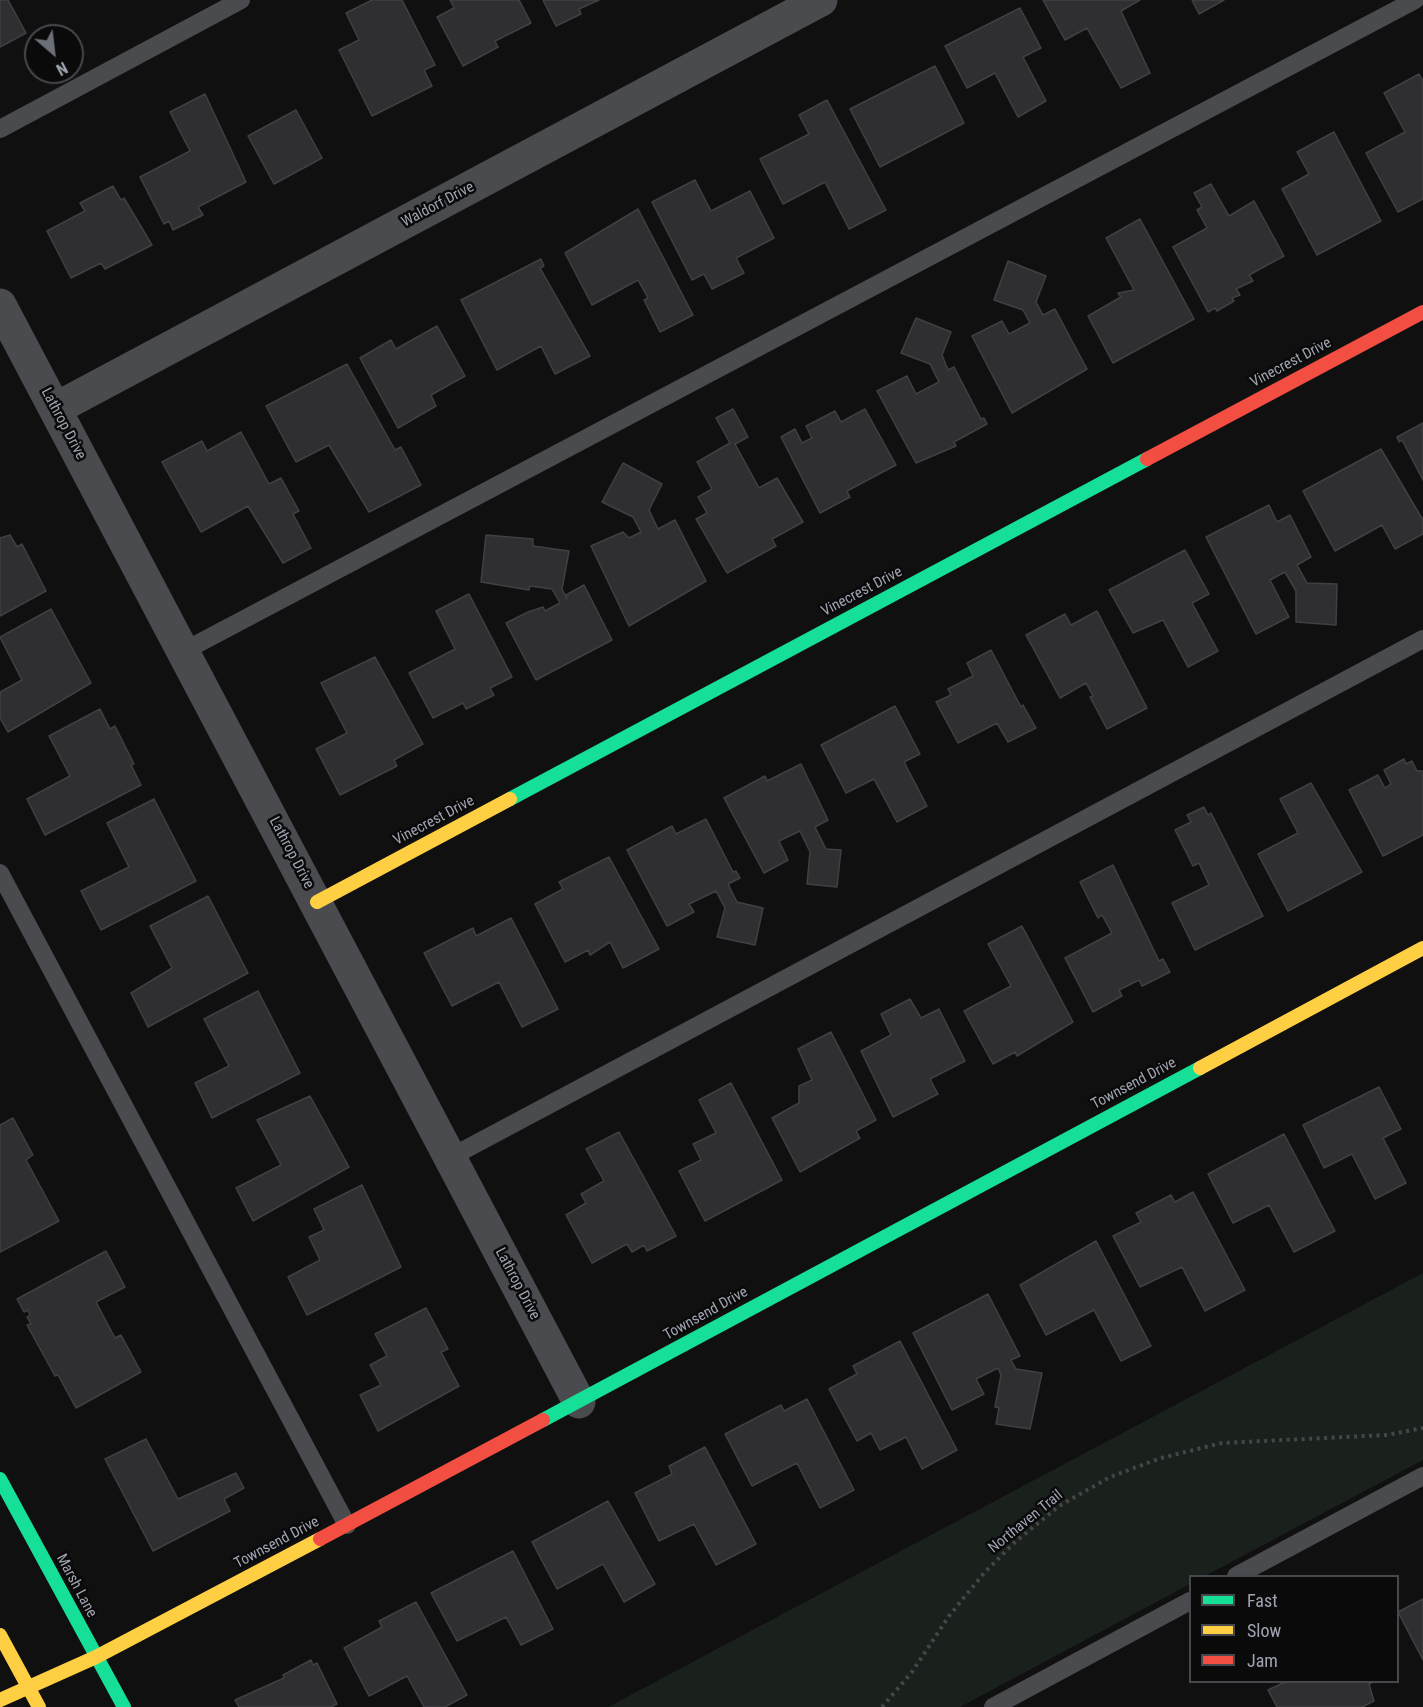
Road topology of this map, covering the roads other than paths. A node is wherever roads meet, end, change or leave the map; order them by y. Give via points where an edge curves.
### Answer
1 (241, 0) edge
2 (821, 0) edge
3 (1415, 0) edge
4 (0, 129) edge
5 (0, 305) edge
6 (1423, 312) edge
7 (55, 409) junction
8 (1423, 639) edge
9 (184, 651) junction
10 (0, 873) edge
11 (317, 902) junction
12 (1423, 948) edge
13 (451, 1157) junction
14 (579, 1402) junction
15 (1423, 1476) edge
16 (0, 1479) edge
17 (347, 1525) junction
18 (1238, 1575) edge
19 (1189, 1602) edge
20 (0, 1635) edge
21 (96, 1658) junction
22 (27, 1686) junction
23 (0, 1700) edge
24 (39, 1707) edge
25 (124, 1707) edge
26 (993, 1707) edge

1 - 4 lane
2 - 7 street, Waldorf Drive
3 - 9 lane
5 - 7 street, Lathrop Drive
6 - 11 street, Vinecrest Drive
7 - 9 street, Lathrop Drive
8 - 13 lane
9 - 11 street, Lathrop Drive
10 - 17 lane
11 - 13 street, Lathrop Drive
12 - 14 street, Townsend Drive
13 - 14 street, Lathrop Drive
14 - 17 street, Townsend Drive
15 - 18 lane
16 - 21 street, Marsh Lane
17 - 21 street, Townsend Drive
19 - 26 lane
20 - 22 street
21 - 22 street, Townsend Drive
21 - 25 street, Marsh Lane
22 - 23 street, Townsend Drive
22 - 24 street

